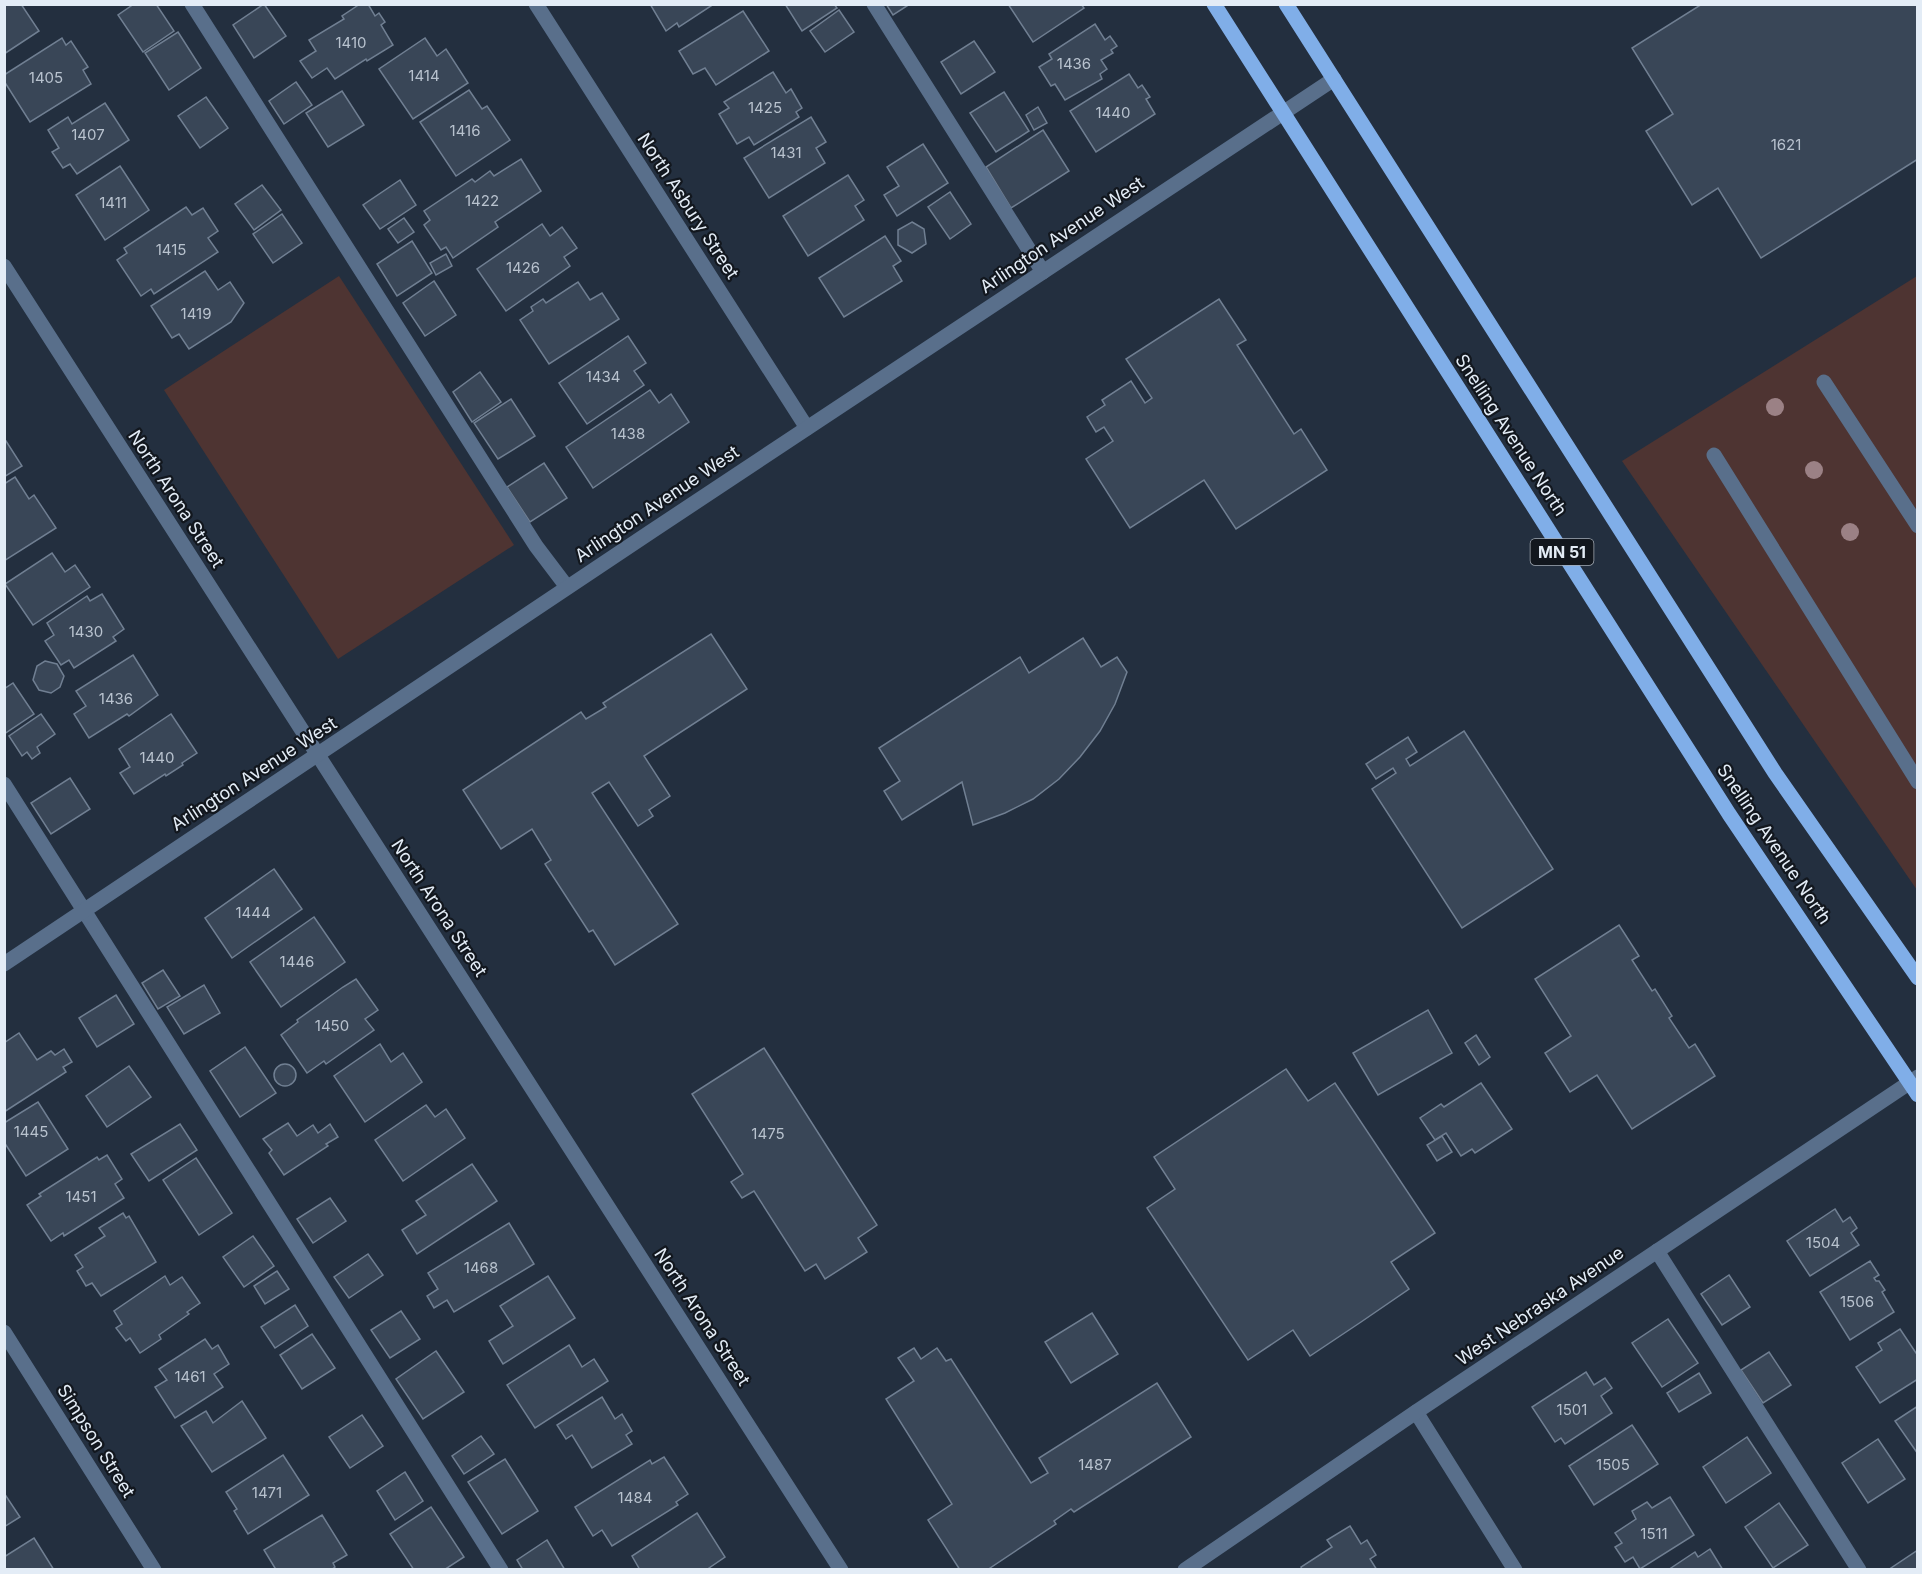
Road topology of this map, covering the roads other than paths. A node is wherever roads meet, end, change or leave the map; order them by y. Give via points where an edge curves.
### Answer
1 (192, 4) edge
2 (536, 4) edge
3 (873, 4) edge
4 (1214, 4) edge
5 (1286, 4) edge
6 (1334, 80) junction
7 (1283, 113) junction
8 (4, 266) edge
9 (1043, 272) junction
10 (1824, 382) dead end
11 (807, 428) junction
12 (1714, 455) dead end
13 (1917, 526) edge
14 (567, 588) junction
15 (318, 755) junction
16 (1917, 782) edge
17 (4, 784) edge
18 (85, 909) junction
19 (4, 964) edge
20 (1917, 978) edge
21 (1915, 1085) edge
22 (1657, 1251) junction
23 (4, 1332) edge
24 (1416, 1412) junction
25 (154, 1569) edge
26 (501, 1569) edge
27 (842, 1569) edge
28 (1185, 1569) edge
29 (1515, 1569) edge
30 (1859, 1569) edge

1 - 14 street via 536,546
2 - 11 street, North Asbury Street
3 - 9 street
4 - 7 main road, Snelling Avenue North / MN 51
5 - 6 main road
6 - 7 street, Arlington Avenue West
6 - 20 main road via 1775,773
7 - 9 street, Arlington Avenue West
7 - 21 main road, Snelling Avenue North / MN 51 via 1729,814
8 - 15 street, North Arona Street
9 - 11 street, Arlington Avenue West
10 - 13 street
11 - 14 street, Arlington Avenue West
12 - 16 street
14 - 15 street, Arlington Avenue West
15 - 18 street, Arlington Avenue West
15 - 27 street, North Arona Street
17 - 18 street
18 - 19 street, Arlington Avenue West
18 - 26 street
21 - 22 street, West Nebraska Avenue
22 - 24 street, West Nebraska Avenue
22 - 30 street
23 - 25 street, Simpson Street
24 - 28 street, West Nebraska Avenue
24 - 29 street

